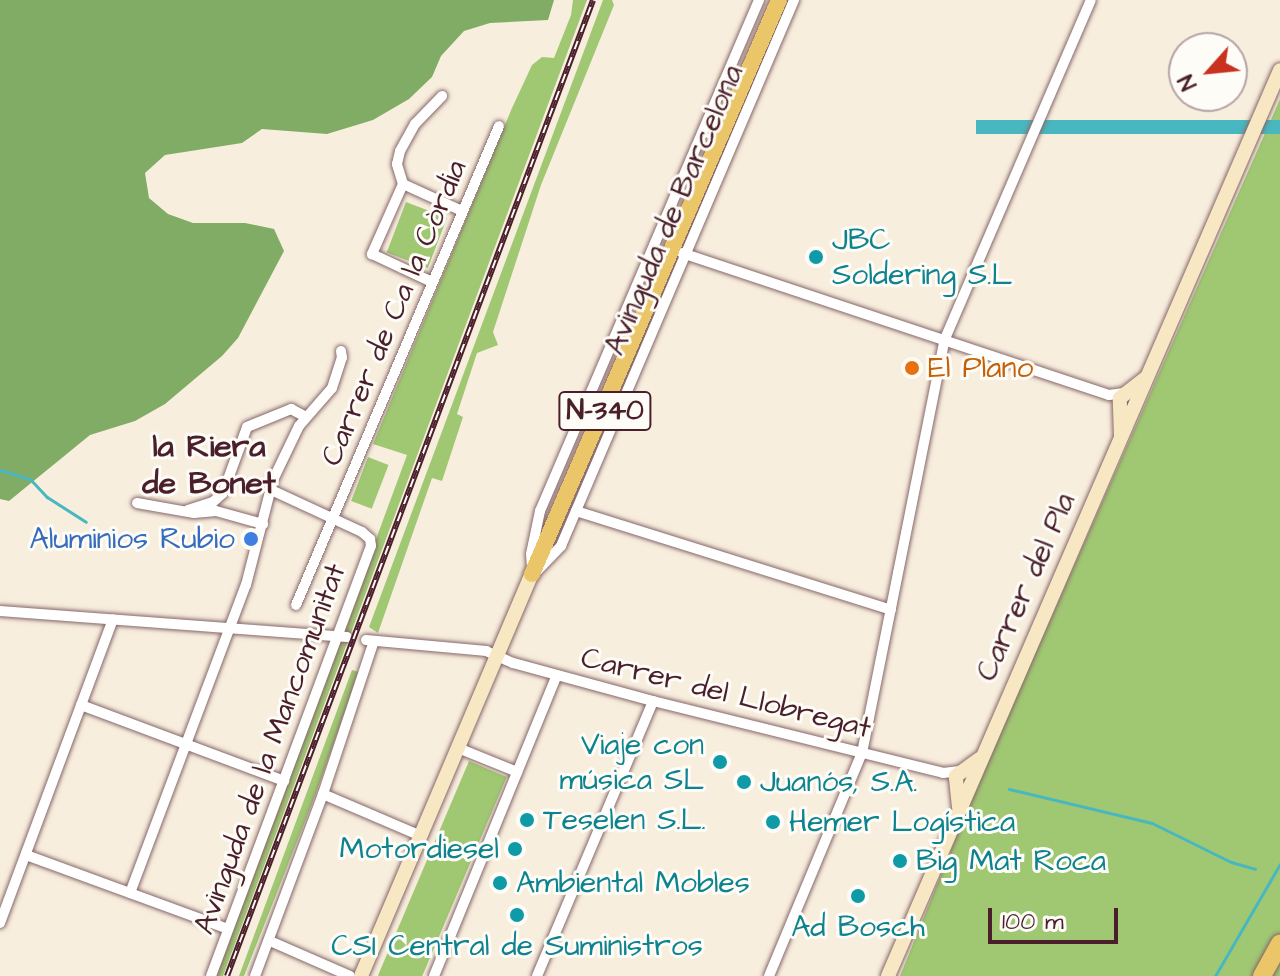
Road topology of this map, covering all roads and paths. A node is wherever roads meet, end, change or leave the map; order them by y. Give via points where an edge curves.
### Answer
1 (759, 0) edge
2 (779, 0) edge
3 (794, 0) edge
4 (1091, 0) edge
5 (1280, 70) edge
6 (442, 96) dead end
7 (499, 126) dead end
8 (403, 184) junction
9 (462, 211) junction
10 (680, 251) junction
11 (432, 282) junction
12 (944, 341) junction
13 (341, 351) dead end
14 (1125, 400) junction
15 (306, 417) junction
16 (271, 490) junction
17 (546, 499) junction
18 (137, 503) dead end
19 (188, 510) junction
20 (576, 511) junction
21 (334, 519) junction
22 (263, 524) junction
23 (562, 529) junction
24 (532, 574) junction
25 (296, 605) dead end
26 (891, 610) junction
27 (0, 611) edge
28 (113, 619) junction
29 (230, 628) junction
30 (342, 638) junction
31 (497, 656) junction
32 (557, 675) junction
33 (653, 701) junction
34 (81, 705) junction
35 (186, 745) junction
36 (458, 748) junction
37 (862, 753) junction
38 (517, 772) junction
39 (966, 777) junction
40 (284, 781) junction
41 (323, 794) junction
42 (421, 836) junction
43 (26, 855) junction
44 (130, 893) junction
45 (0, 923) edge
46 (228, 929) junction
47 (270, 941) junction
48 (1280, 944) edge
49 (211, 976) edge
50 (255, 976) edge
51 (350, 976) edge
52 (361, 976) edge
53 (434, 976) edge
54 (537, 976) edge
55 (769, 976) edge
56 (888, 976) edge
57 (1262, 976) edge

1 - 17 street, Avinguda de Barcelona
2 - 10 main road, Avinguda de Barcelona / N-340
3 - 10 street, Avinguda de Barcelona
4 - 12 street
5 - 14 main road, Carrer del Pla via 1146,378
6 - 8 street via 415,124 400,151 397,164
7 - 9 street, Carrer de Ca la Còrdia
8 - 9 street
8 - 11 street via 372,254
9 - 11 street, Carrer de Ca la Còrdia
10 - 12 street
10 - 20 street, Avinguda de Barcelona
10 - 23 main road, Avinguda de Barcelona / N-340
11 - 21 street, Carrer de Ca la Còrdia
12 - 14 street
12 - 26 street
13 - 15 street via 332,388
14 - 39 main road, Carrer del Pla via 1121,436 979,759
15 - 16 street via 285,449
15 - 19 street via 291,409 247,427 223,493
16 - 21 street
16 - 22 street
17 - 23 street via 544,519
17 - 24 street, Avinguda de Barcelona via 531,554
18 - 19 street
19 - 22 street via 216,511
20 - 23 street, Avinguda de Barcelona
20 - 26 street
21 - 25 street, Carrer de Ca la Còrdia
21 - 30 street, Avinguda de la Mancomunitat via 370,539 371,546
22 - 29 street
23 - 24 main road, Avinguda de Barcelona / N-340
24 - 31 main road, Avinguda de Barcelona / N-340
26 - 37 street
27 - 28 street
28 - 29 street
28 - 34 street
29 - 30 street
29 - 35 street
30 - 40 street, Avinguda de la Mancomunitat
31 - 32 street, Carrer del Llobregat
31 - 36 main road, Avinguda de Barcelona / N-340
31 - 41 street, Carrer del Llobregat via 478,649 370,640
32 - 33 street, Carrer del Llobregat
32 - 38 street
33 - 37 street, Carrer del Llobregat
33 - 54 street
34 - 35 street
34 - 43 street
35 - 40 street
35 - 44 street
36 - 38 street
36 - 42 main road, Avinguda de Barcelona / N-340
37 - 39 street, Carrer del Llobregat
37 - 55 street
38 - 53 street
39 - 56 main road via 959,807
40 - 46 street, Avinguda de la Mancomunitat
41 - 42 street
41 - 47 street
42 - 52 main road, Avinguda de Barcelona / N-340
43 - 44 street
43 - 45 street
44 - 46 street
46 - 49 street, Avinguda de la Mancomunitat
47 - 50 street
47 - 51 street
48 - 57 highway

